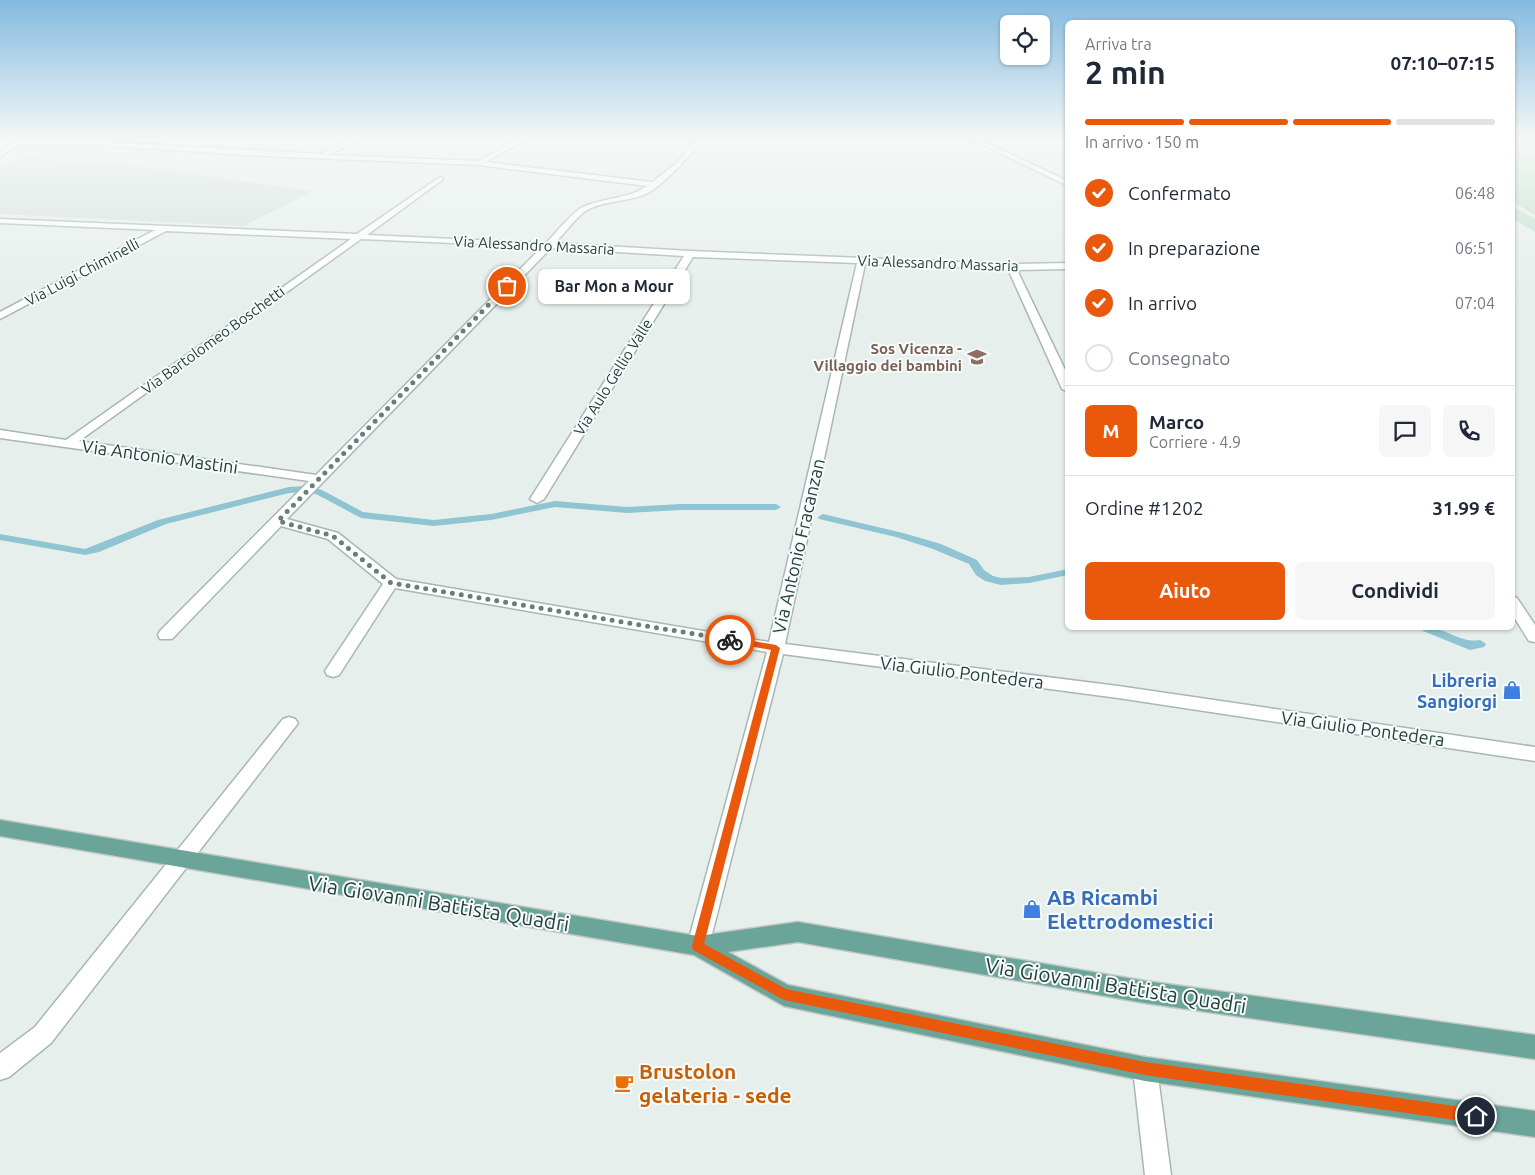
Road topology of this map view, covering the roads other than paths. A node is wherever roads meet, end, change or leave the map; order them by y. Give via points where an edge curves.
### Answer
1 (417, 194) edge
2 (636, 194) edge
3 (0, 221) edge
4 (164, 228) junction
5 (356, 236) junction
6 (547, 245) junction
7 (690, 254) junction
8 (862, 260) junction
9 (1065, 266) edge
10 (1011, 268) junction
11 (0, 316) edge
12 (1065, 382) edge
13 (0, 434) edge
14 (68, 443) junction
15 (319, 479) junction
16 (536, 499) dead end
17 (278, 521) junction
18 (391, 583) junction
19 (1515, 606) edge
20 (166, 635) dead end
21 (1535, 638) edge
22 (776, 648) junction
23 (333, 671) dead end
24 (289, 723) dead end
25 (1535, 754) edge
26 (0, 828) edge
27 (181, 860) junction
28 (698, 946) junction
29 (1535, 1047) edge
30 (0, 1068) edge
31 (1145, 1069) junction
32 (1535, 1124) edge
33 (1158, 1175) edge

1 - 5 street, Via Bartolomeo Boschetti
2 - 6 street via 584,209
3 - 4 street, Via Alessandro Massaria
4 - 5 street, Via Alessandro Massaria
4 - 11 street, Via Luigi Chiminelli
5 - 6 street, Via Alessandro Massaria
5 - 14 street, Via Bartolomeo Boschetti
6 - 7 street, Via Alessandro Massaria
6 - 15 street
7 - 8 street, Via Alessandro Massaria
7 - 16 street, Via Aulo Gellio Valle
8 - 10 street, Via Alessandro Massaria
8 - 22 street, Via Antonio Fracanzan
9 - 10 street, Via Alessandro Massaria
10 - 12 street
13 - 14 street, Via Antonio Mastini
14 - 15 street, Via Antonio Mastini
15 - 17 street
17 - 18 street, Via Giulio Pontedera via 333,536
17 - 20 street
18 - 22 street, Via Giulio Pontedera
18 - 23 street
19 - 21 street
22 - 25 street, Via Giulio Pontedera via 1118,692
22 - 28 street, Via Antonio Fracanzan
24 - 27 street
26 - 27 main road, Via Giovanni Battista Quadri
27 - 28 main road, Via Giovanni Battista Quadri
27 - 30 street via 43,1035
28 - 29 main road, Via Giovanni Battista Quadri via 798,932 1145,992
28 - 31 main road, Via Giovanni Battista Quadri via 784,995
31 - 32 main road, Via Giovanni Battista Quadri
31 - 33 street

